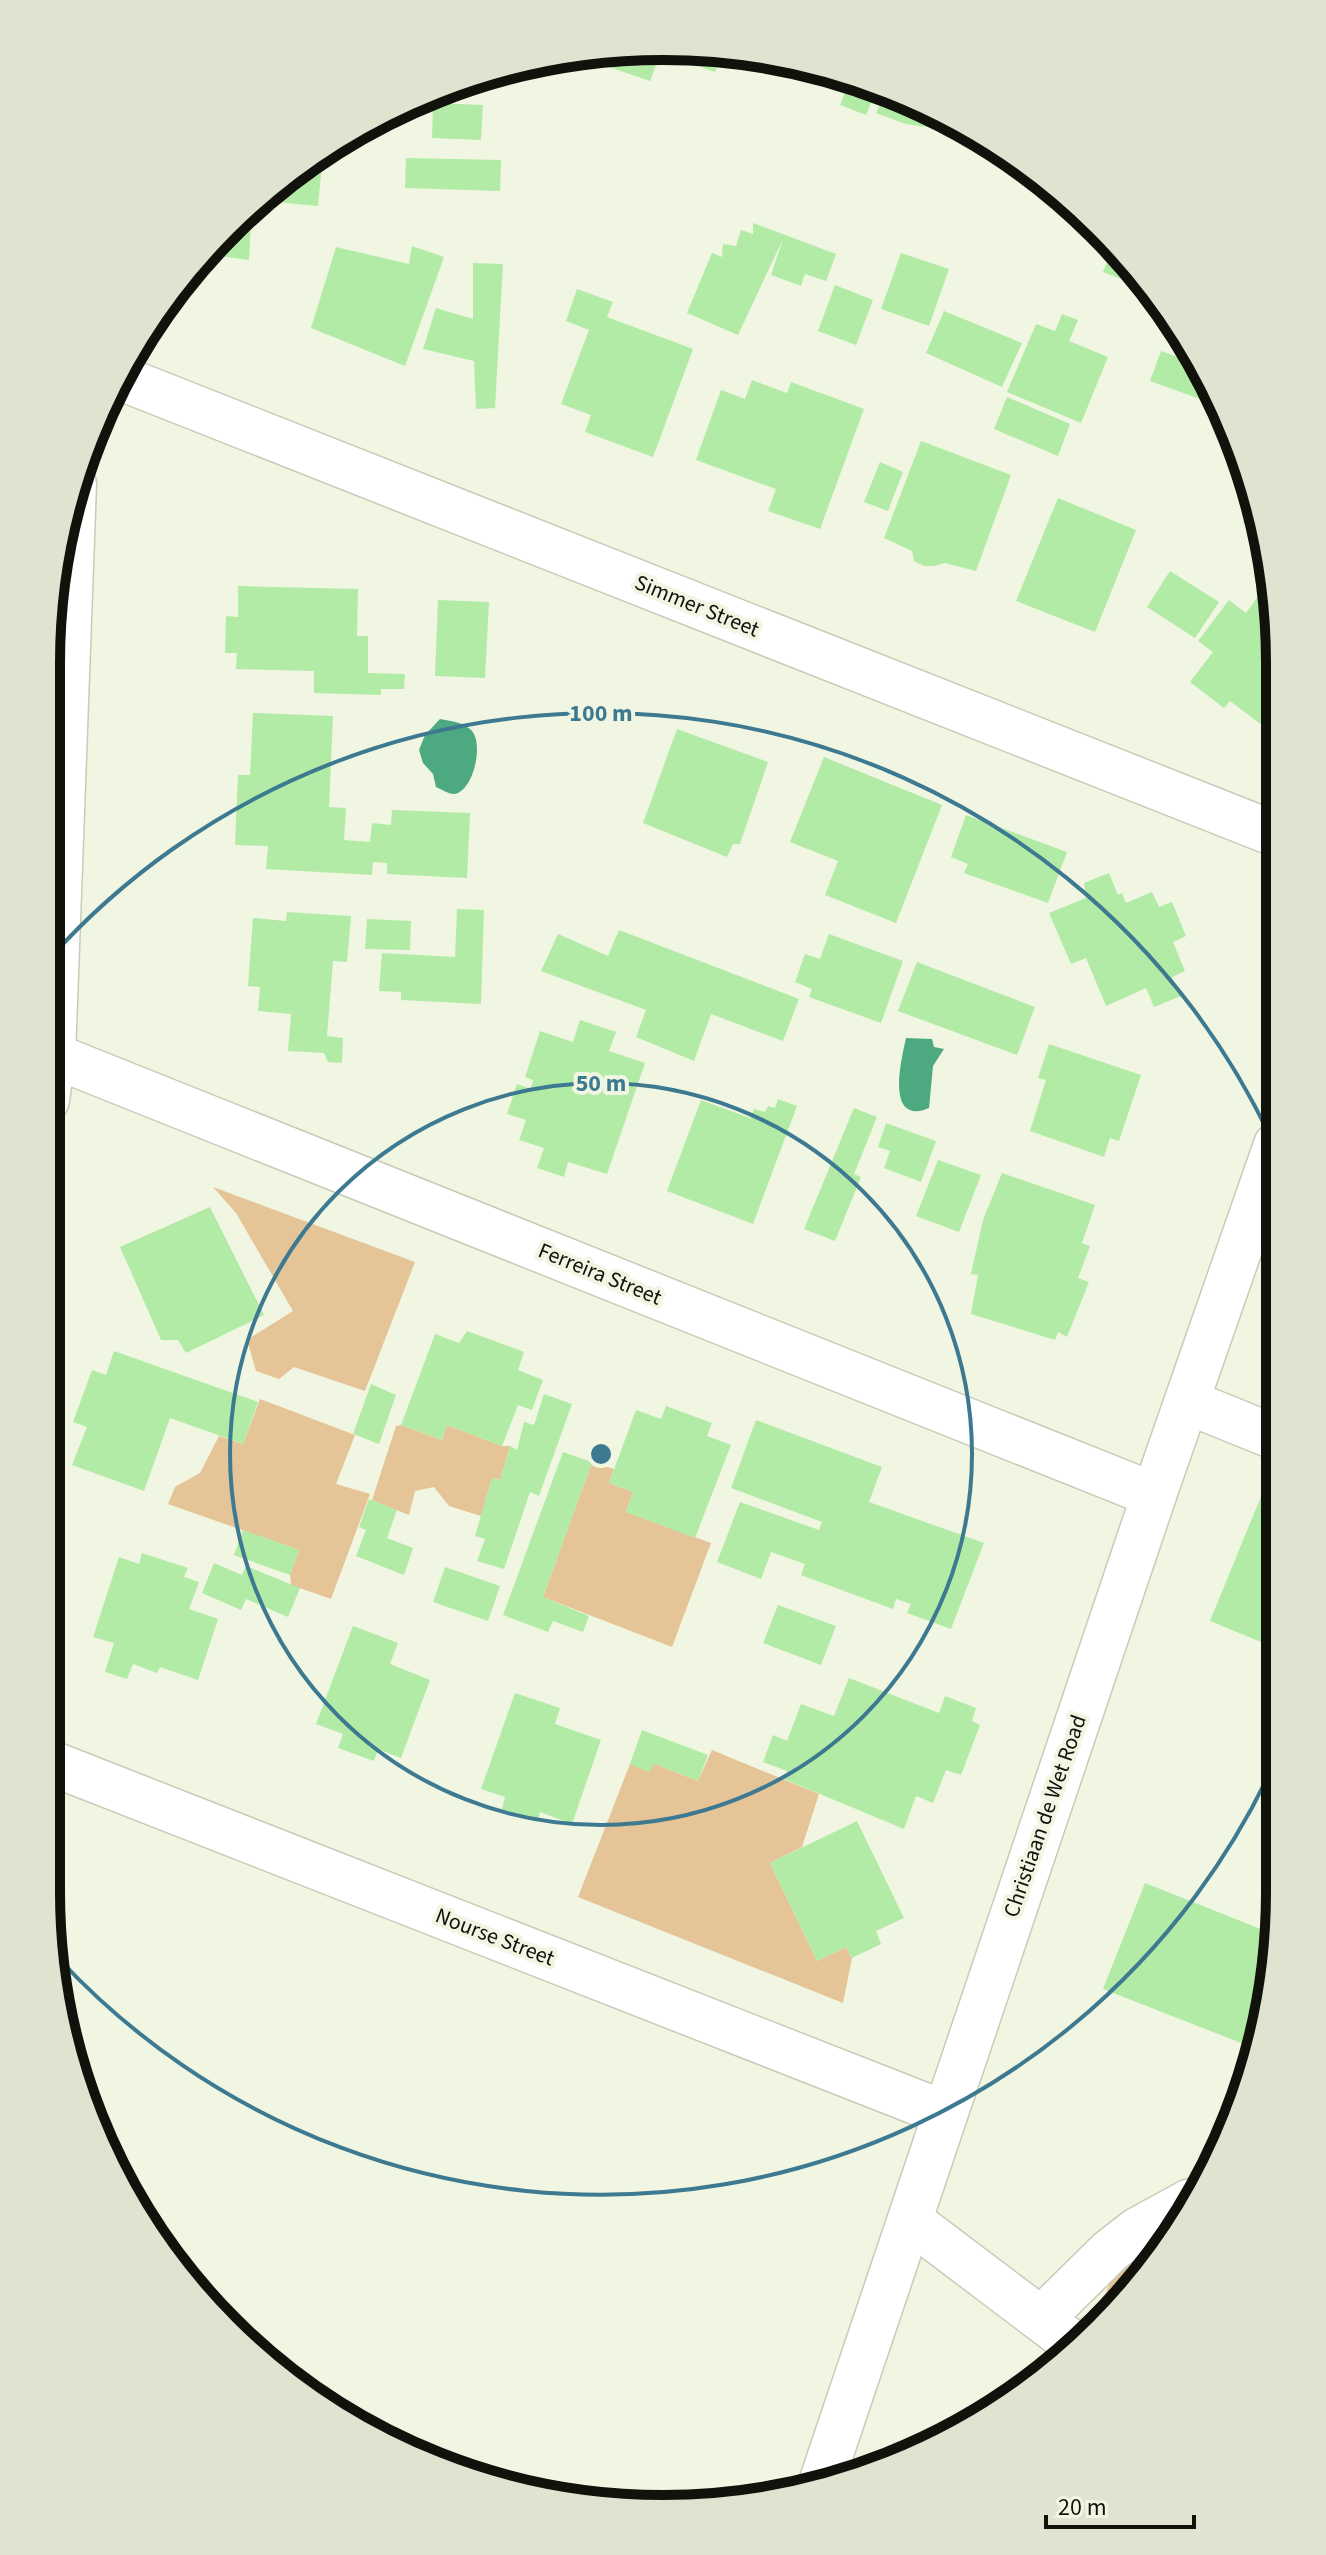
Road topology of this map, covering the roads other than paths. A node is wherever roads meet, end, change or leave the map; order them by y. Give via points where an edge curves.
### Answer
1 (130, 382) edge
2 (71, 549) edge
3 (60, 817) edge
4 (1266, 830) edge
5 (60, 1059) edge
6 (1266, 1174) edge
7 (1188, 1402) junction
8 (1266, 1434) edge
9 (1154, 1495) junction
10 (60, 1766) edge
11 (944, 2113) junction
12 (1175, 2209) edge
13 (911, 2221) junction
14 (1042, 2318) junction
15 (1067, 2339) edge
16 (825, 2472) edge

1 - 4 street, Simmer Street
2 - 3 street
5 - 9 street, Ferreira Street
6 - 7 street, Christiaan de Wet Road
7 - 8 street
7 - 9 street, Christiaan de Wet Road
9 - 11 street, Christiaan de Wet Road
10 - 11 street, Nourse Street
11 - 13 street, Christiaan de Wet Road
12 - 14 street via 1119,2244
13 - 14 street
13 - 16 street, Christiaan de Wet Road
14 - 15 street

